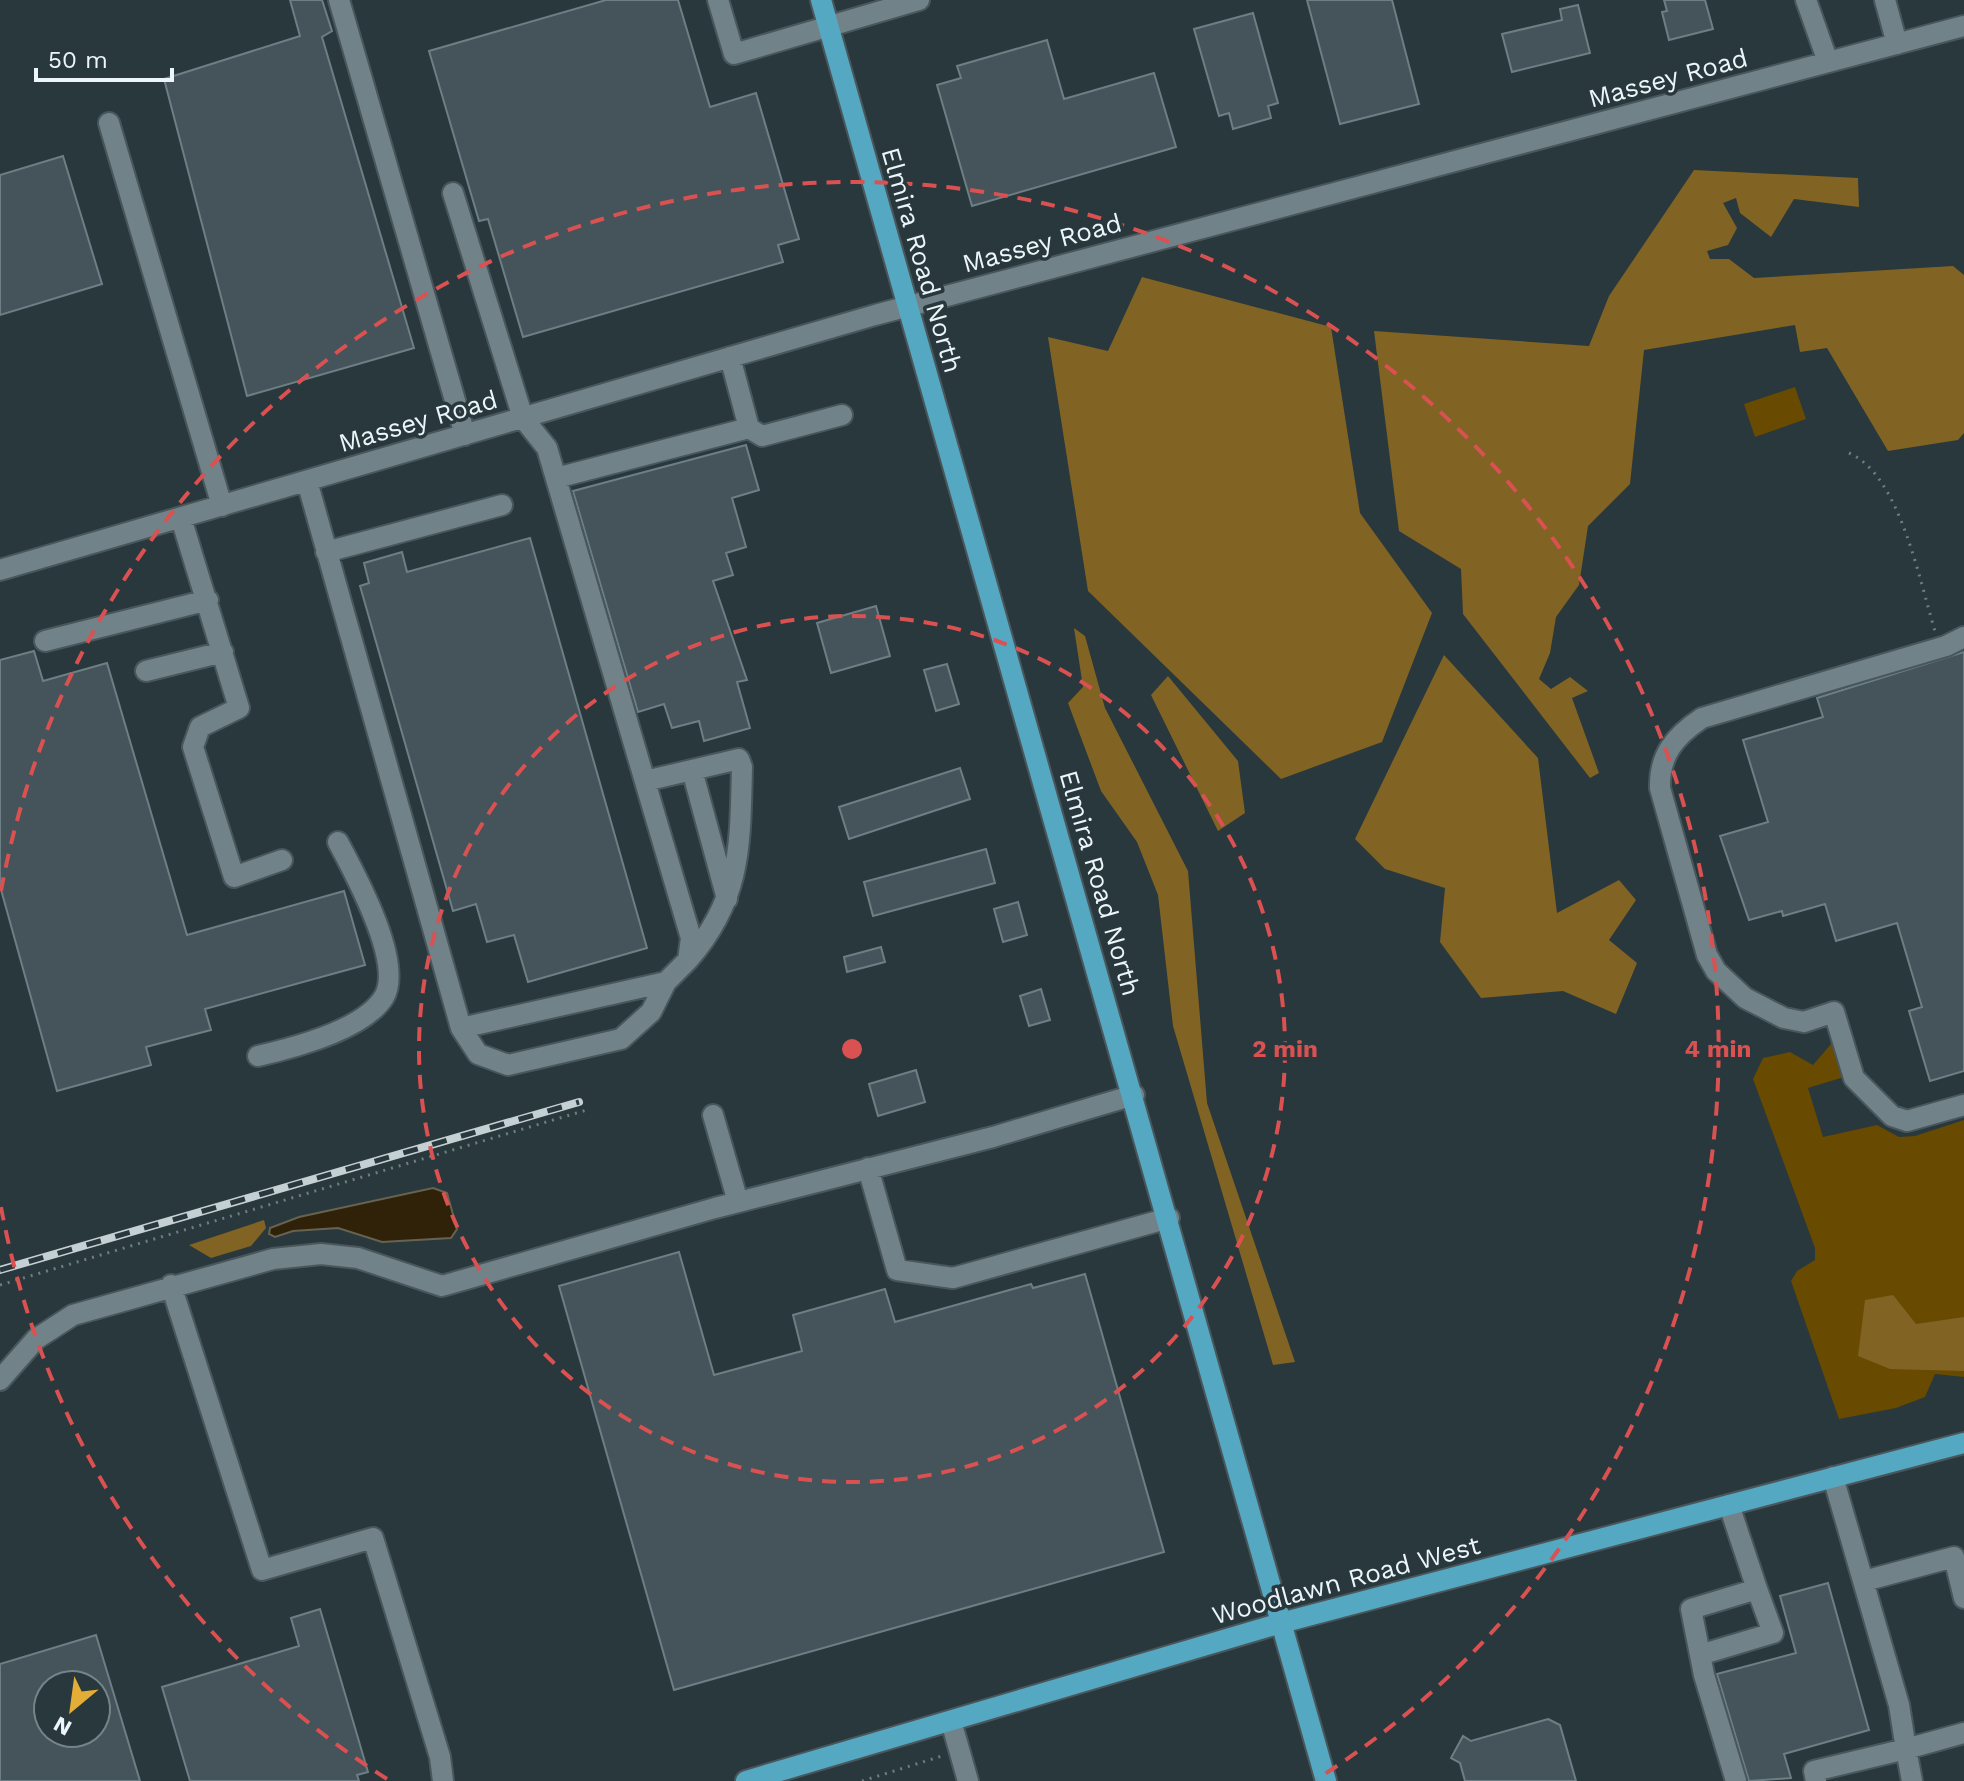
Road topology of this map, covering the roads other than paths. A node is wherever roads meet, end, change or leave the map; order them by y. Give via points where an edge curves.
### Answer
1 (339, 0) edge
2 (718, 0) edge
3 (821, 0) edge
4 (919, 0) edge
5 (1806, 0) edge
6 (1885, 0) edge
7 (829, 26) junction
8 (1964, 26) edge
9 (1897, 44) junction
10 (1828, 62) junction
11 (109, 123) dead end
12 (453, 193) dead end
13 (908, 306) junction
14 (730, 357) junction
15 (842, 415) dead end
16 (523, 418) junction
17 (749, 428) junction
18 (465, 435) junction
19 (556, 478) junction
20 (307, 481) junction
21 (502, 505) dead end
22 (222, 506) junction
23 (181, 518) junction
24 (326, 552) junction
25 (0, 570) edge
26 (208, 600) junction
27 (1964, 637) edge
28 (45, 641) dead end
29 (223, 652) junction
30 (146, 671) dead end
31 (692, 770) junction
32 (645, 781) junction
33 (338, 842) dead end
34 (282, 860) dead end
35 (727, 899) junction
36 (688, 960) junction
37 (666, 982) junction
38 (461, 1028) junction
39 (258, 1056) dead end
40 (1134, 1095) junction
41 (1964, 1105) edge
42 (713, 1115) dead end
43 (868, 1168) junction
44 (738, 1202) junction
45 (1169, 1218) junction
46 (171, 1285) junction
47 (0, 1380) edge
48 (1964, 1443) edge
49 (1833, 1477) junction
50 (1729, 1505) junction
51 (1864, 1581) junction
52 (1757, 1589) junction
53 (1964, 1598) edge
54 (1281, 1623) junction
55 (1703, 1654) junction
56 (951, 1721) junction
57 (1964, 1733) edge
58 (1906, 1749) junction
59 (782, 1776) edge
60 (443, 1781) edge
61 (746, 1781) edge
62 (968, 1781) edge
63 (1326, 1781) edge
64 (1736, 1781) edge
65 (1816, 1781) edge
66 (1912, 1781) edge

1 - 18 street
2 - 7 street via 734,54
3 - 7 main road, Elmira Road North
4 - 7 street
5 - 10 street
6 - 9 street
7 - 13 main road, Elmira Road North
8 - 9 street, Massey Road
9 - 10 street, Massey Road
10 - 13 street, Massey Road
11 - 22 street
12 - 16 street
13 - 14 street, Massey Road
13 - 40 main road, Elmira Road North
14 - 16 street, Massey Road
14 - 17 street
15 - 17 street via 762,436
16 - 18 street, Massey Road
16 - 19 street via 547,448
17 - 19 street
18 - 20 street, Massey Road
19 - 32 street
20 - 22 street, Massey Road
20 - 24 street
21 - 24 street
22 - 23 street, Massey Road
23 - 25 street, Massey Road
23 - 26 street
24 - 38 street
26 - 28 street
26 - 29 street
27 - 41 street via 1702,718 1669,747 1659,771 1707,955 1728,984 1784,1018 1804,1022 1834,1012 1854,1078 1892,1116 1907,1121
29 - 30 street
29 - 34 street via 239,708 200,727 193,747 234,877
31 - 32 street
31 - 35 street
31 - 35 street via 739,759 742,767 733,886
32 - 36 street via 691,938
33 - 39 street via 362,886 390,967 385,996 367,1016 302,1046
35 - 36 street via 709,936
36 - 37 street
37 - 38 street
37 - 38 street via 651,1012 621,1039 508,1065 478,1054
40 - 43 street
40 - 45 main road, Elmira Road North
42 - 44 street
43 - 44 street
43 - 45 street via 897,1270 953,1278
44 - 46 street via 442,1286 358,1258 321,1254 273,1259
45 - 54 main road, Elmira Road North
46 - 47 street via 73,1315 36,1339
46 - 60 street via 262,1570 373,1538
48 - 49 main road, Woodlawn Road West
49 - 50 main road, Woodlawn Road West
49 - 51 street
50 - 52 street
50 - 54 main road, Woodlawn Road West
51 - 53 street via 1954,1557
51 - 58 street
52 - 55 street via 1691,1609
52 - 55 street via 1773,1633
54 - 56 main road, Woodlawn Road West
54 - 63 main road, Elmira Road North
55 - 64 street via 1704,1675
56 - 59 main road, Woodlawn Road West
56 - 62 street
57 - 58 street
58 - 65 street via 1814,1771
58 - 66 street
59 - 61 main road, Woodlawn Road West

